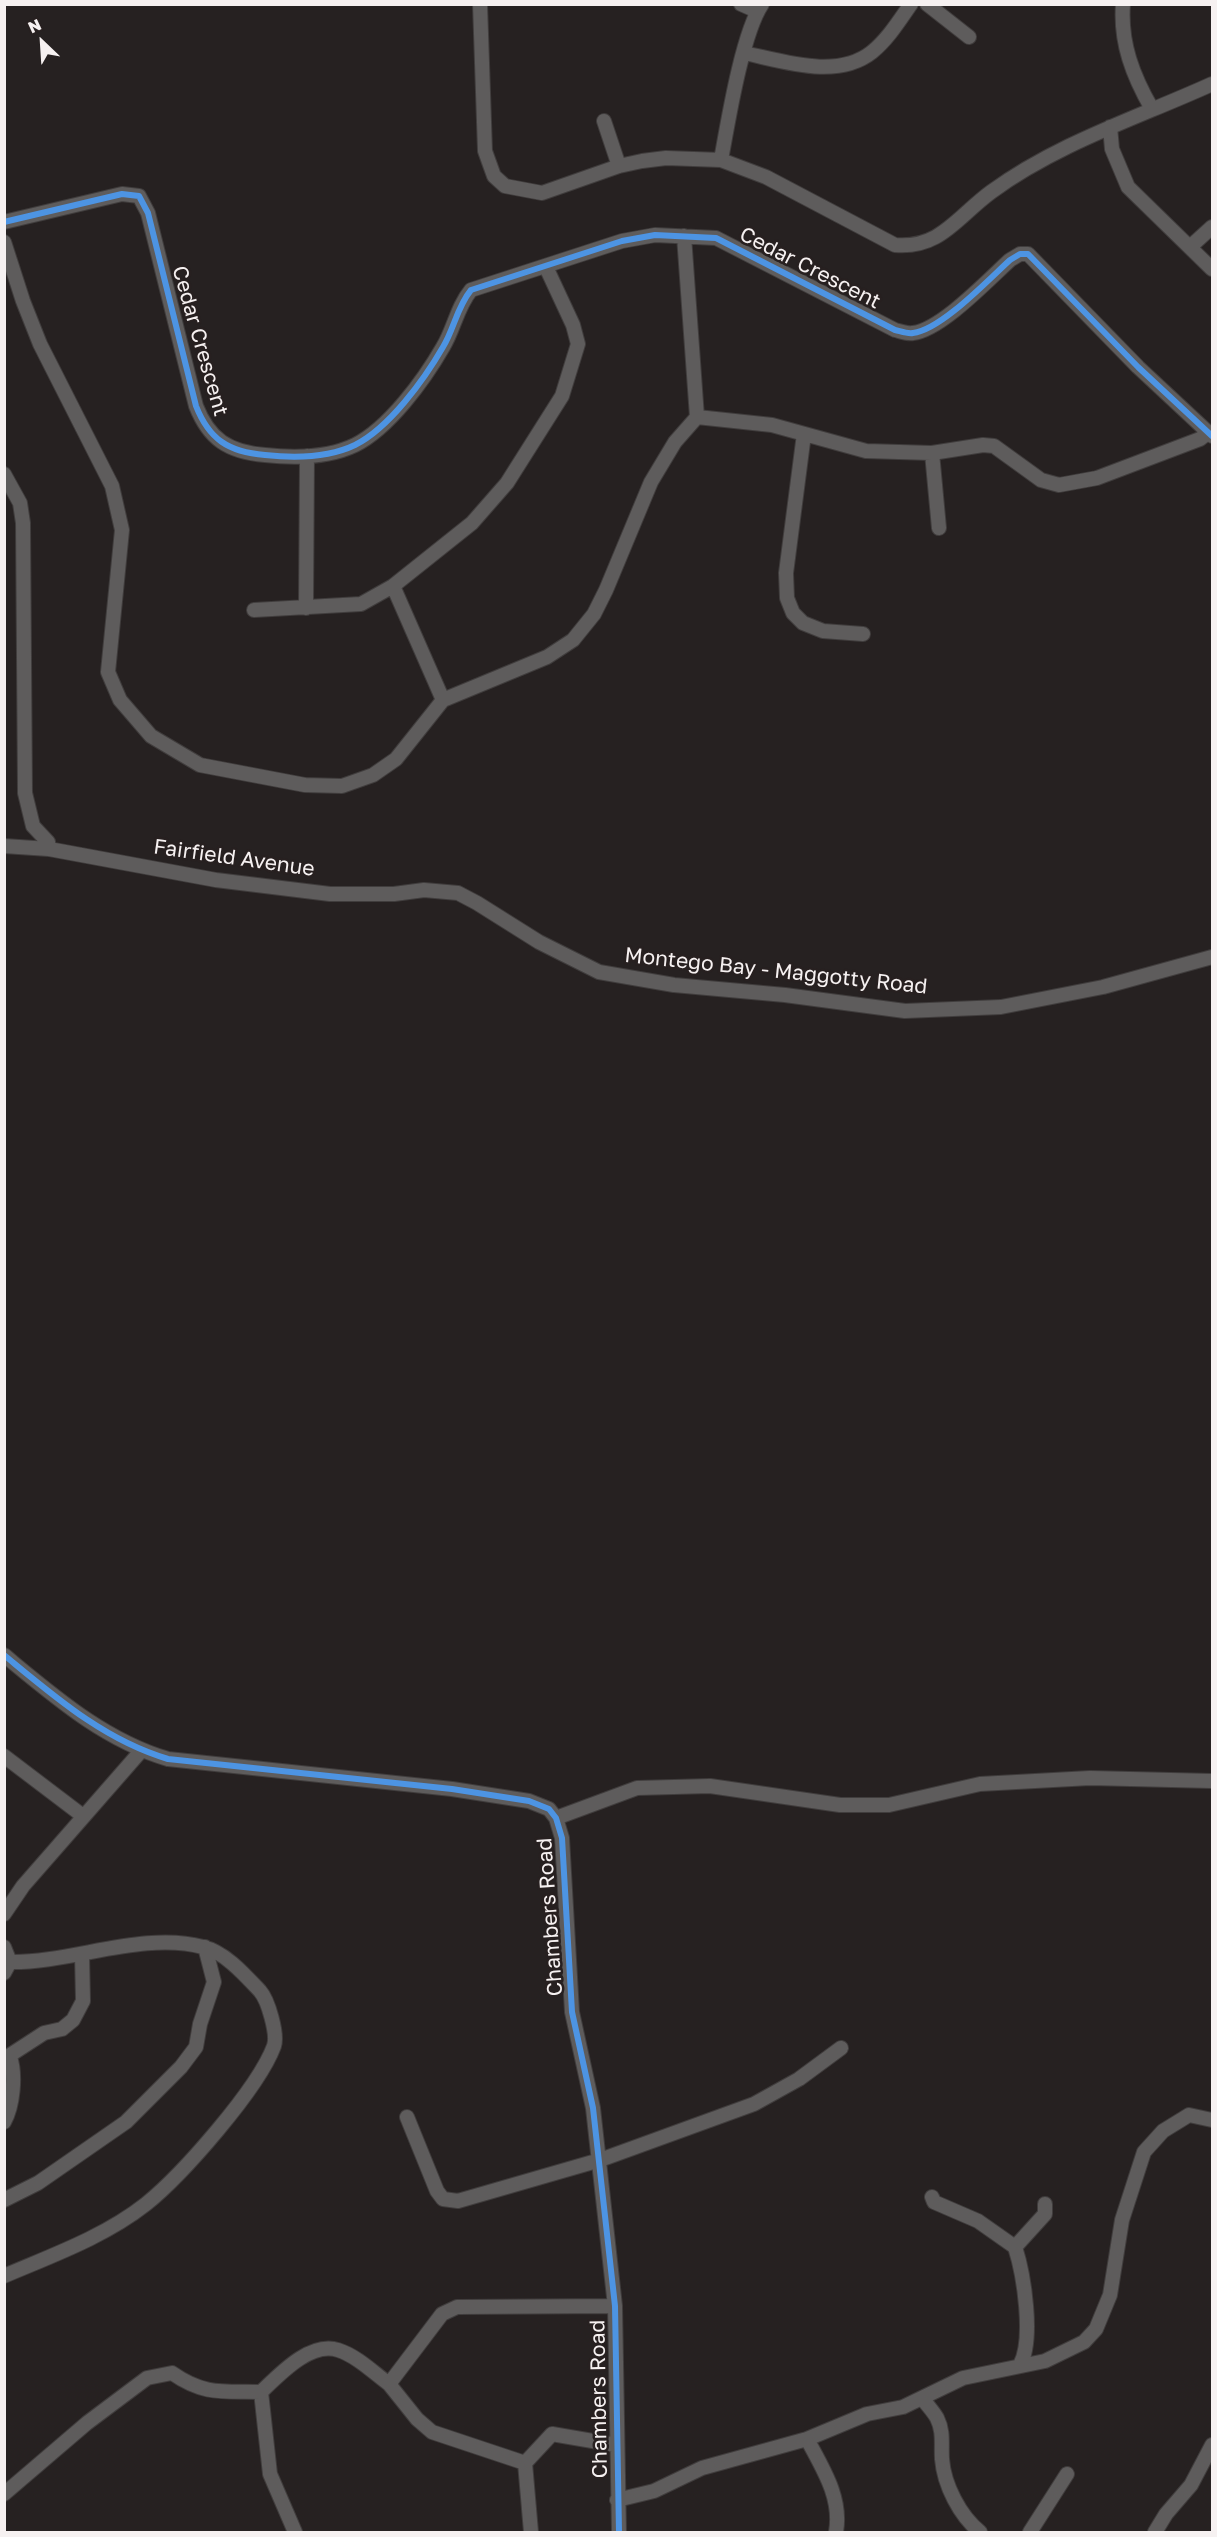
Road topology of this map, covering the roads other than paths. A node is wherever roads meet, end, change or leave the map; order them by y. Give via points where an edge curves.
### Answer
1 (480, 4) edge
2 (741, 4) edge
3 (911, 4) edge
4 (927, 4) edge
5 (1123, 4) edge
6 (760, 8) edge
7 (969, 37) dead end
8 (744, 53) junction
9 (1212, 84) edge
10 (1152, 109) junction
11 (604, 121) dead end
12 (1110, 126) junction
13 (721, 160) junction
14 (619, 166) junction
15 (4, 222) edge
16 (1212, 227) edge
17 (684, 236) junction
18 (4, 242) edge
19 (1190, 247) junction
20 (546, 267) junction
21 (1212, 269) edge
22 (697, 417) junction
23 (804, 434) junction
24 (1211, 434) edge
25 (932, 453) junction
26 (307, 456) junction
27 (4, 474) edge
28 (939, 528) dead end
29 (393, 586) junction
30 (306, 608) junction
31 (255, 610) dead end
32 (863, 634) dead end
33 (443, 700) junction
34 (4, 846) edge
35 (49, 849) junction
36 (458, 893) joint
37 (1212, 957) edge
38 (4, 1655) edge
39 (141, 1751) junction
40 (4, 1756) edge
41 (1212, 1781) edge
42 (83, 1816) junction
43 (556, 1818) junction
44 (4, 1914) edge
45 (4, 1947) edge
46 (205, 1947) junction
47 (82, 1954) junction
48 (7, 1967) edge
49 (841, 2048) dead end
50 (8, 2058) edge
51 (407, 2116) dead end
52 (1212, 2120) edge
53 (4, 2122) edge
54 (600, 2160) junction
55 (932, 2197) dead end
56 (4, 2200) edge
57 (1045, 2204) dead end
58 (1015, 2247) junction
59 (4, 2276) edge
60 (615, 2306) junction
61 (1020, 2365) junction
62 (389, 2384) junction
63 (261, 2392) junction
64 (923, 2399) junction
65 (807, 2439) junction
66 (616, 2445) junction
67 (1212, 2445) edge
68 (525, 2463) junction
69 (1067, 2474) dead end
70 (4, 2494) edge
71 (617, 2500) junction
72 (295, 2532) edge
73 (531, 2532) edge
74 (619, 2532) edge
75 (836, 2532) edge
76 (980, 2532) edge
77 (1030, 2532) edge
78 (1155, 2532) edge

1 - 14 street via 484,151 494,176 505,186 542,193
2 - 6 street
3 - 8 street via 871,53 838,66 805,66
4 - 7 street
5 - 10 street via 1126,48 1138,85
6 - 8 street
8 - 13 street
9 - 10 street
10 - 12 street
11 - 14 street
12 - 13 street via 1023,172 991,192 932,241 915,247 895,245 766,177
12 - 19 street via 1112,148 1128,188
13 - 14 street via 666,158
15 - 26 street, Cedar Crescent via 122,194 139,196 148,213 204,427 215,439 251,454
16 - 19 street
17 - 20 street, Cedar Crescent via 654,235 622,241
17 - 22 street
17 - 24 street, Cedar Crescent via 716,238 895,330 912,334 954,311 1010,260 1029,254 1138,367
18 - 33 street via 40,344 119,507 122,530 108,672 120,700 151,736 200,765 305,785 342,786 373,775 396,759
19 - 21 street
20 - 26 street, Cedar Crescent via 471,290 462,301 444,346 413,391 375,431 355,445
20 - 29 street via 578,344 562,396 507,483 472,523
22 - 23 street via 772,425
22 - 33 street via 675,442 651,482 606,590 594,614 573,640 547,657
23 - 25 street via 866,451
23 - 32 street via 786,573 787,598 793,613 803,623 823,631
24 - 25 street via 1097,478 1059,485 1041,480 994,446
25 - 28 street
26 - 30 street
27 - 35 street via 20,503 23,523 25,793 33,826 48,842
29 - 30 street via 361,604
29 - 33 street
30 - 31 street
34 - 35 street, Fairfield Avenue
35 - 36 street, Fairfield Avenue via 216,880 330,894 424,890
36 - 37 street, Montego Bay - Maggotty Road via 539,942 599,972 674,985 905,1011 1001,1007 1103,987
38 - 39 street, Chambers Road via 69,1708
39 - 42 street
39 - 43 street, Chambers Road via 168,1759 452,1789 529,1801 549,1809
40 - 42 street
41 - 43 street via 1090,1778 980,1784 889,1805 840,1805 711,1786 637,1788
42 - 44 street
43 - 54 street, Chambers Road via 562,1838 572,2012
45 - 48 street
46 - 47 street via 161,1942
46 - 56 street via 214,1982 196,2047 182,2067 126,2122 38,2183
46 - 59 street via 231,1962 268,2000 275,2044 256,2079 195,2156 146,2204 99,2235
47 - 48 street
47 - 50 street via 83,2001 74,2020 62,2029 44,2033
49 - 54 street via 799,2079 754,2104
50 - 53 street via 13,2066 10,2108
51 - 54 street via 437,2192 448,2201 531,2182
52 - 61 street via 1189,2115 1163,2131 1144,2152 1122,2220 1110,2295 1096,2329 1084,2342 1045,2361
54 - 60 street, Chambers Road
55 - 58 street via 934,2202 978,2221
57 - 58 street via 1045,2214
58 - 61 street via 1022,2276 1026,2335 1026,2355
60 - 62 street via 458,2307 442,2314
60 - 66 street, Chambers Road
61 - 64 street via 963,2378
62 - 63 street via 336,2349 312,2352 288,2366
62 - 68 street via 432,2432
63 - 70 street via 210,2391 191,2386 172,2373 147,2378
63 - 72 street via 270,2474
64 - 65 street via 867,2414
64 - 76 street via 937,2418 943,2439 945,2477 961,2511
65 - 71 street via 702,2468 654,2491
65 - 75 street via 836,2498
66 - 68 street via 552,2434
66 - 71 street, Chambers Road
67 - 78 street via 1191,2485
68 - 73 street
69 - 77 street
71 - 74 street, Chambers Road

